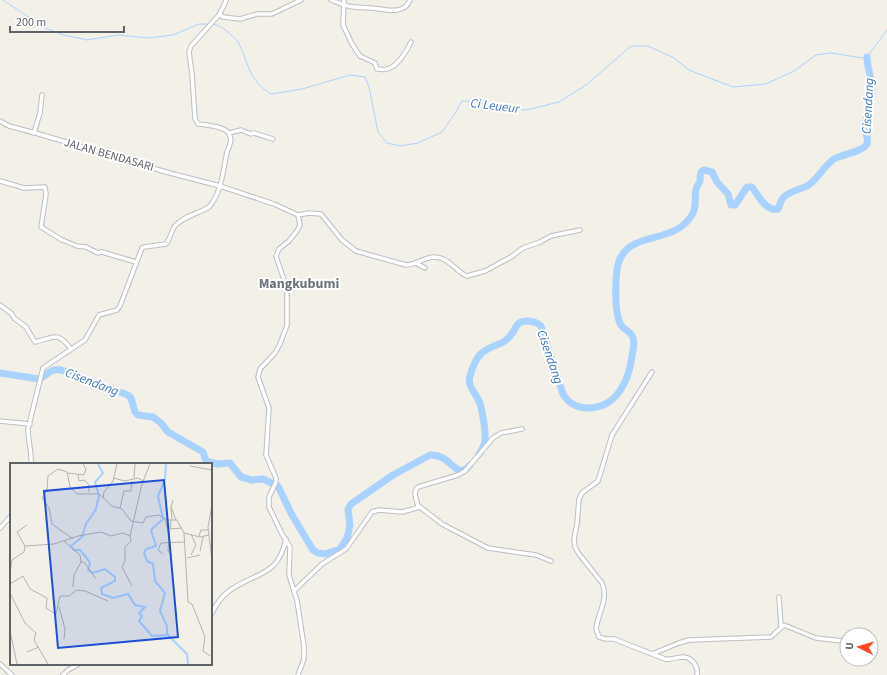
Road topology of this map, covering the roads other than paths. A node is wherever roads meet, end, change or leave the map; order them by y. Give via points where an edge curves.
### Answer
1 (226, 0) edge
2 (301, 0) edge
3 (331, 0) edge
4 (410, 0) edge
5 (344, 2) edge
6 (220, 15) junction
7 (411, 42) dead end
8 (42, 96) dead end
9 (0, 121) edge
10 (34, 133) junction
11 (229, 133) junction
12 (273, 139) dead end
13 (0, 181) edge
14 (220, 186) junction
15 (298, 215) junction
16 (580, 230) dead end
17 (136, 262) junction
18 (416, 264) junction
19 (425, 268) dead end
20 (0, 306) edge
21 (71, 349) junction
22 (652, 372) dead end
23 (0, 421) edge
24 (30, 424) junction
25 (522, 429) dead end
26 (31, 463) edge
27 (418, 506) junction
28 (10, 517) edge
29 (0, 528) edge
30 (286, 540) junction
31 (551, 561) dead end
32 (294, 591) junction
33 (779, 597) dead end
34 (212, 613) edge
35 (781, 626) junction
36 (839, 641) edge
37 (652, 654) junction
38 (0, 664) edge
39 (77, 665) edge
40 (12, 675) edge
41 (63, 675) edge
42 (298, 675) edge
43 (697, 675) edge

1 - 6 street
2 - 6 street via 272,14 257,14 240,20
3 - 5 street
4 - 5 street via 398,10 356,8
5 - 7 street via 343,25 352,44 360,56 375,63 377,69 390,67 406,53
6 - 11 street via 195,40 189,52 194,119 198,124 213,126
8 - 10 street
9 - 10 street, JALAN BENDASARI
10 - 14 street, JALAN BENDASARI
11 - 12 street via 243,131
11 - 14 street via 231,140
13 - 17 street via 24,188 45,187 41,226 57,238 98,253
14 - 15 street, JALAN BENDASARI
14 - 17 street via 209,207 189,215 177,224 164,245 143,247
15 - 18 street via 322,214 342,240 356,251 400,264
15 - 30 street via 300,225 297,231 279,249 276,256 287,289 287,324 280,344 260,369 258,377 269,408 266,455 276,475 276,482 269,497 269,507
16 - 18 street via 549,236 485,271 470,276 464,275 441,258 431,258
17 - 21 street via 120,306 116,310 99,315 86,339
18 - 19 street
20 - 21 street via 26,327 35,342 57,337 65,341
21 - 24 street via 44,367
22 - 37 street via 612,435 598,481 580,496 574,539 579,554 604,588 605,596 596,624 597,634 601,638 614,639
23 - 24 street
24 - 26 street via 28,438
25 - 27 street via 497,435 465,471 458,475 418,487 415,493
27 - 31 street via 442,524 486,547 536,555
27 - 32 street via 402,512 372,512 346,549 322,564
28 - 29 street
30 - 32 street via 290,547 289,575
30 - 34 street via 283,553 269,570 231,590
32 - 42 street via 304,646 304,658
33 - 35 street
35 - 36 street via 786,625 816,638
35 - 37 street via 771,637 689,640
37 - 43 street via 668,660 688,658 698,668
38 - 40 street
39 - 41 street

